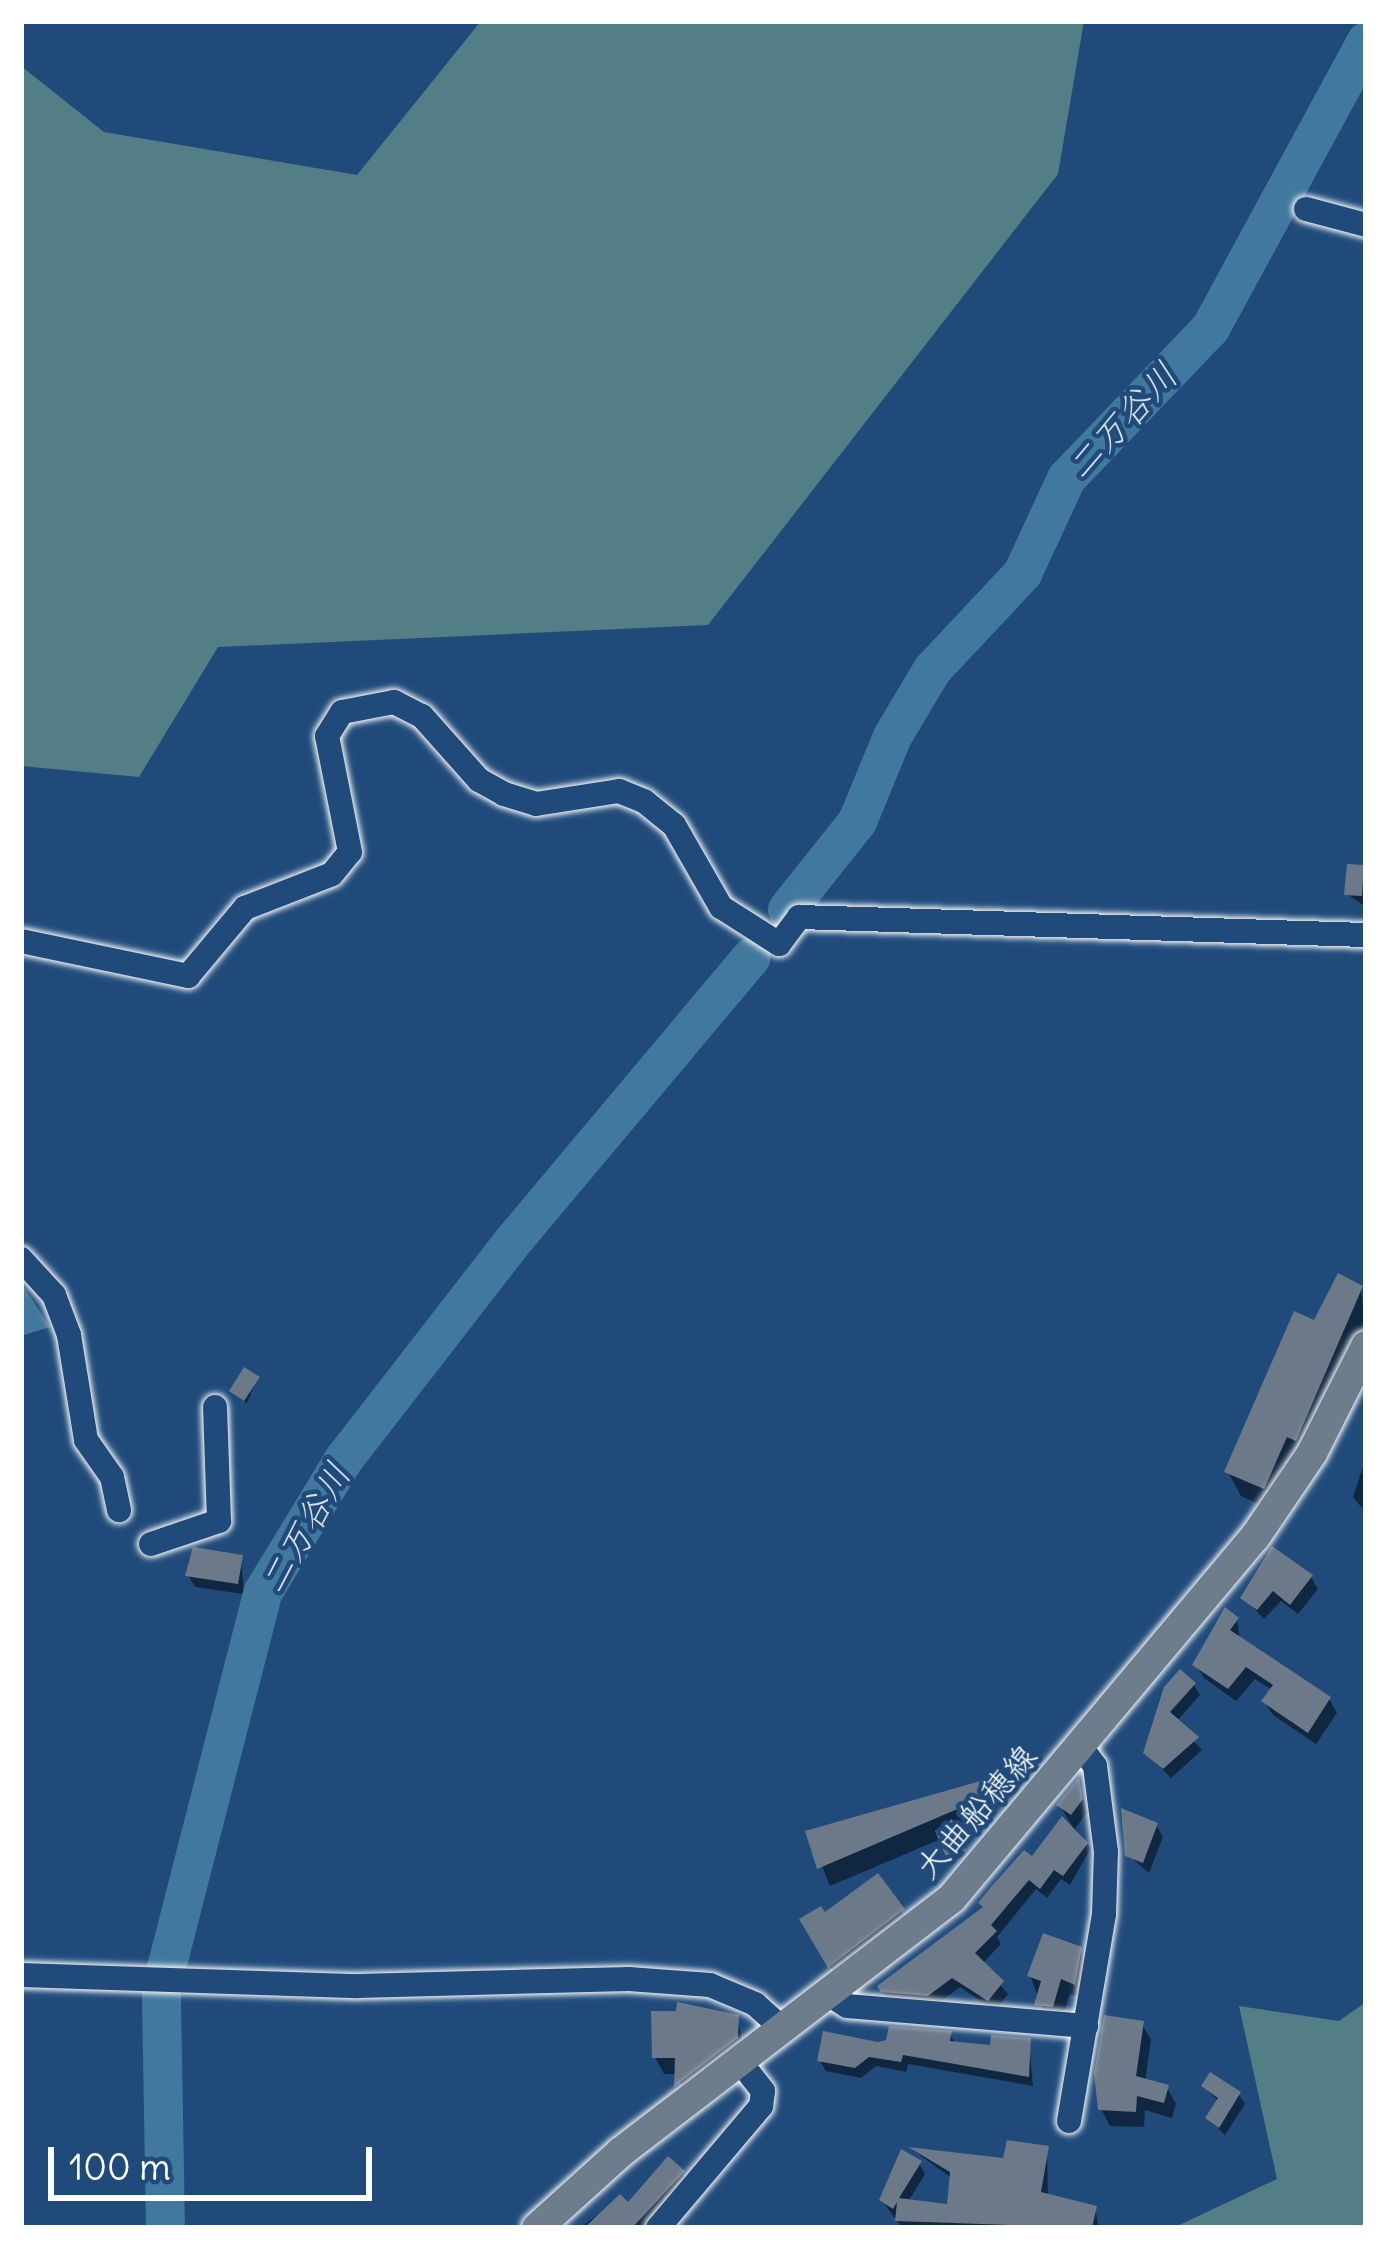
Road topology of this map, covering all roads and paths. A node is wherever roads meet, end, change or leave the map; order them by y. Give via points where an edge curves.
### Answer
1 (1306, 209) dead end
2 (1366, 225) edge
3 (1366, 935) edge
4 (21, 941) edge
5 (21, 1259) edge
6 (1366, 1346) edge
7 (215, 1407) dead end
8 (119, 1510) dead end
9 (151, 1544) dead end
10 (1080, 1745) junction
11 (21, 1975) edge
12 (828, 1994) junction
13 (1086, 2026) junction
14 (783, 2029) junction
15 (740, 2062) junction
16 (1069, 2121) dead end
17 (537, 2228) edge
18 (658, 2228) edge

1 - 2 street
3 - 4 street via 799,916 778,944 721,908 674,825 644,801 619,791 536,804 504,794 478,780 422,716 394,702 342,712 327,736 350,852 332,874 245,908 188,976
5 - 8 street via 54,1295 86,1439 112,1477
6 - 10 main road, 大曲船穂線 via 1312,1453 1255,1537
7 - 9 street via 219,1520
10 - 12 main road, 大曲船穂線 via 951,1899
10 - 13 street via 1095,1766 1106,1852
11 - 14 street via 710,1985 755,2004
12 - 13 street via 847,2006
12 - 14 main road, 大曲船穂線
13 - 16 street
14 - 15 main road, 大曲船穂線
15 - 17 main road, 大曲船穂線
15 - 18 street via 763,2091 761,2106

